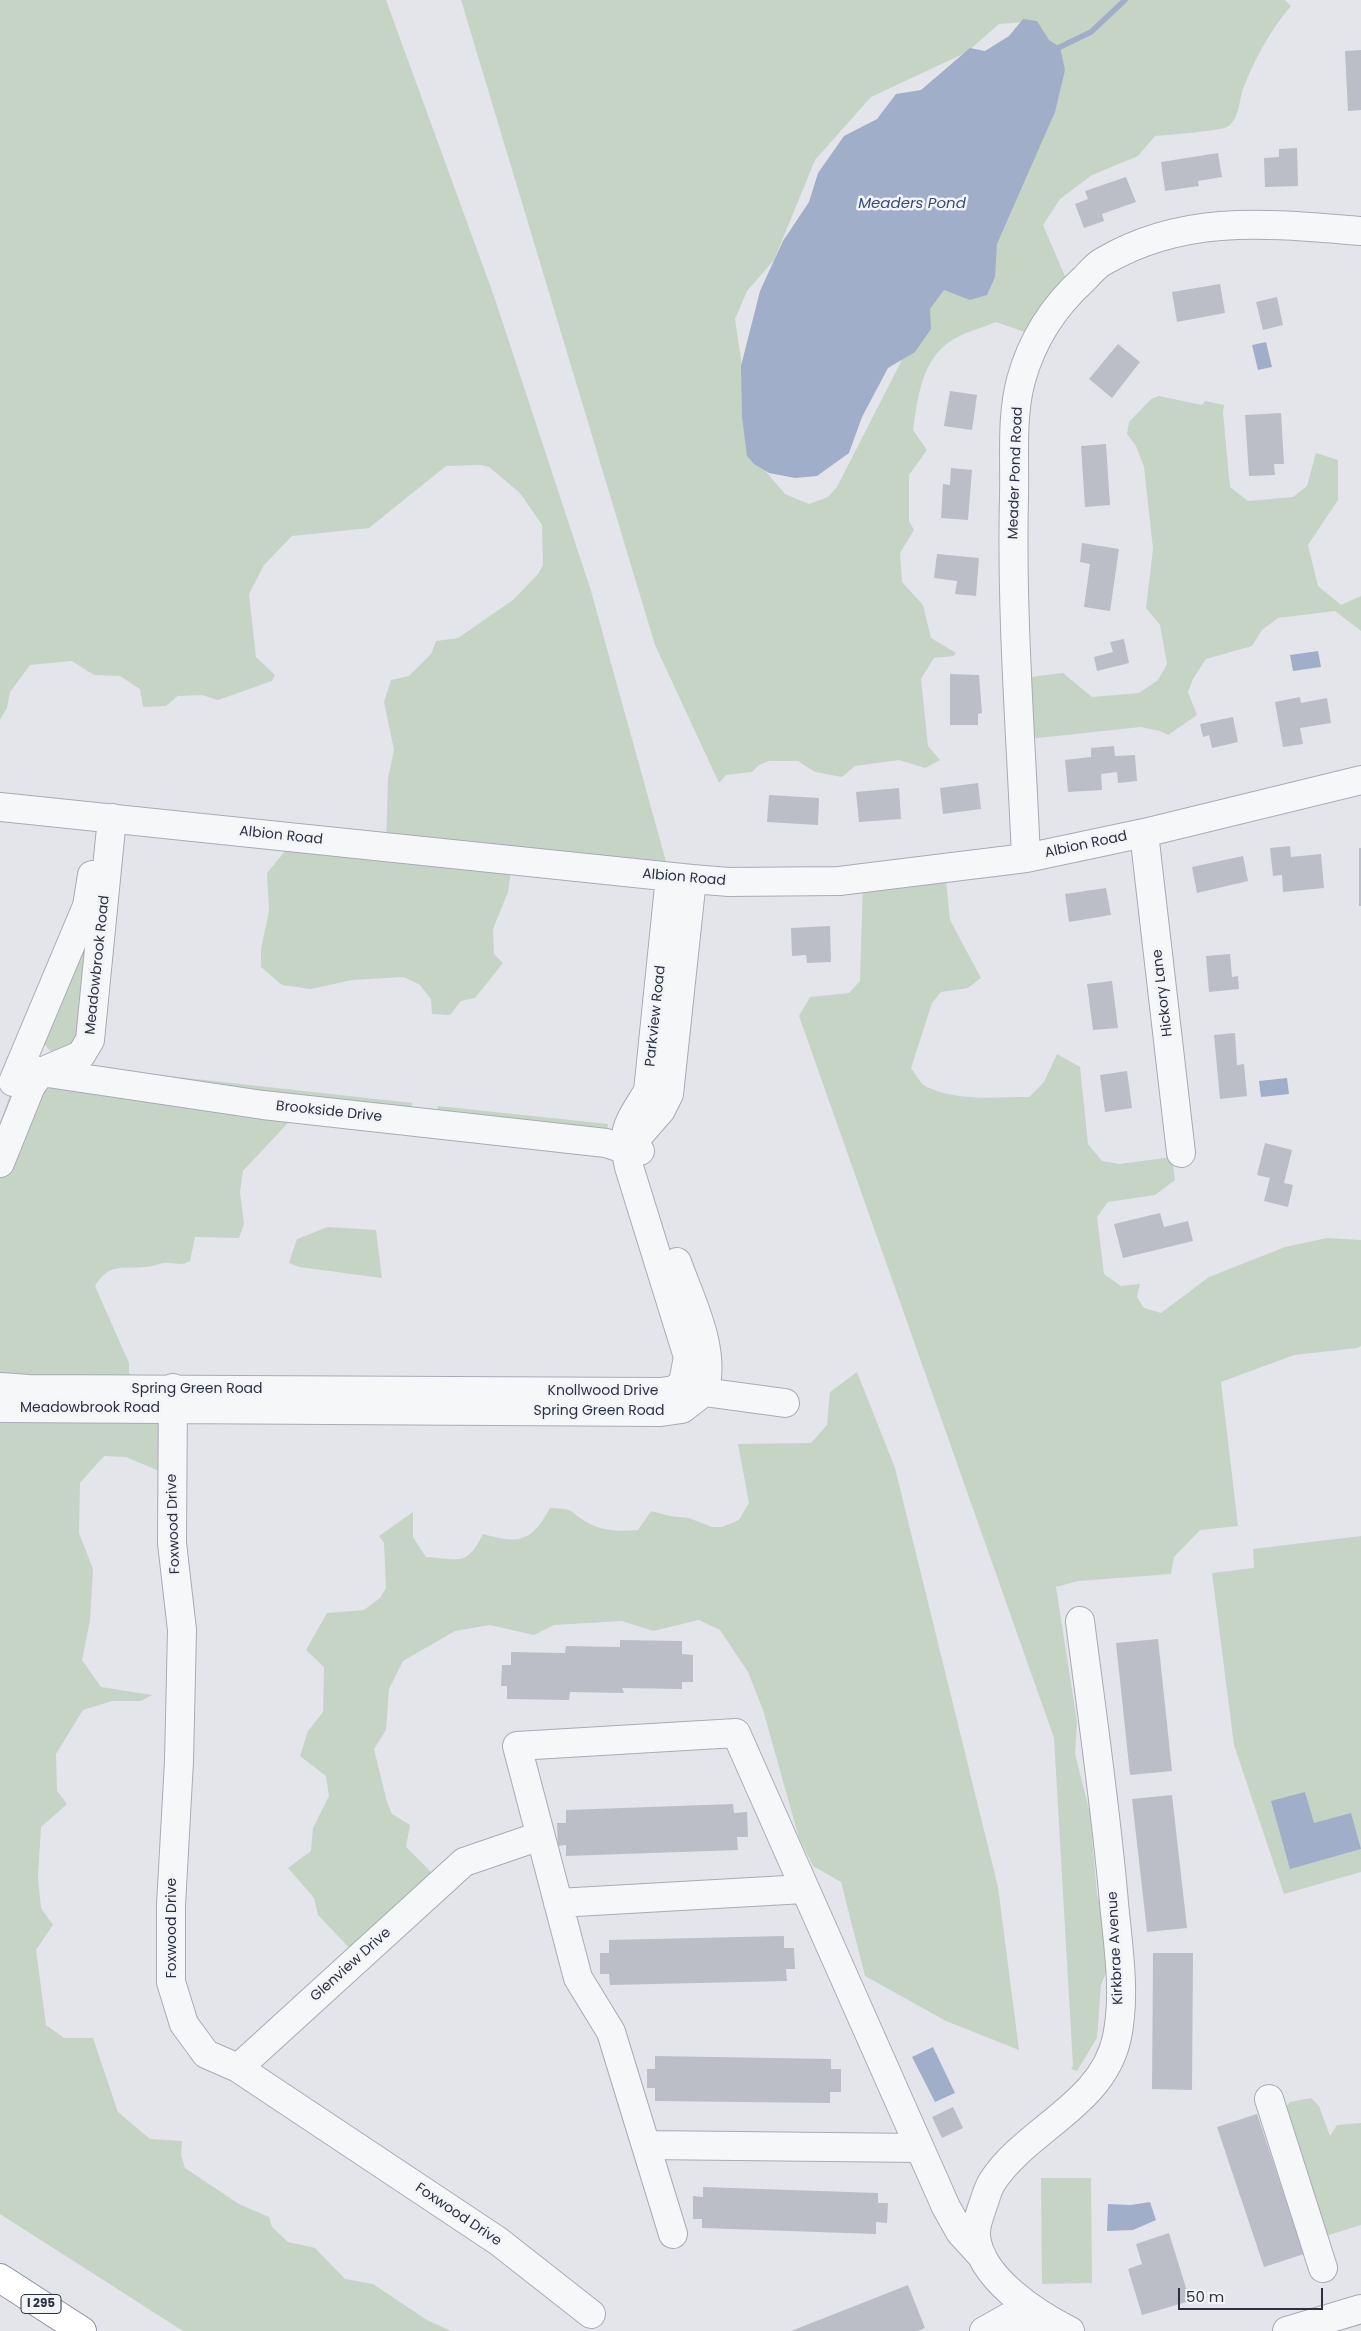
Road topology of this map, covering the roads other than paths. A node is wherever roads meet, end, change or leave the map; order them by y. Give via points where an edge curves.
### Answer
1 (1361, 231) edge
2 (1361, 780) edge
3 (0, 807) edge
4 (105, 817) junction
5 (1144, 833) junction
6 (1026, 858) junction
7 (681, 878) junction
8 (38, 1062) junction
9 (0, 1113) edge
10 (633, 1141) junction
11 (1181, 1153) dead end
12 (0, 1163) edge
13 (704, 1392) junction
14 (4, 1398) edge
15 (173, 1398) junction
16 (367, 1400) junction
17 (785, 1403) dead end
18 (1080, 1621) dead end
19 (540, 1836) junction
20 (804, 1889) junction
21 (558, 1903) junction
22 (238, 2068) junction
23 (1269, 2098) dead end
24 (646, 2145) junction
25 (919, 2148) junction
26 (673, 2234) dead end
27 (982, 2256) junction
28 (1323, 2268) dead end
29 (0, 2278) edge
30 (1361, 2310) edge
31 (591, 2314) dead end
32 (1042, 2317) junction
33 (82, 2331) edge
34 (984, 2331) edge
35 (1070, 2331) edge
36 (1287, 2331) edge

1 - 6 street, Meader Pond Road via 1260,223 1212,225 1168,233 1102,262 1056,308 1040,332 1021,380 1016,413 1016,631
2 - 5 street, Albion Road
3 - 4 street, Albion Road
4 - 7 street, Albion Road
4 - 8 street, Meadowbrook Road via 87,906
4 - 8 street, Meadowbrook Road via 90,1040 81,1055
5 - 6 street, Albion Road
5 - 11 street, Hickory Lane
6 - 7 street, Albion Road via 838,881 728,882
7 - 10 street, Parkview Road via 669,1094 661,1110
8 - 9 street, Meadowbrook Road
8 - 10 street, Brookside Drive via 608,1124
8 - 12 street, Meadowbrook Road
10 - 13 street via 708,1350 708,1379
10 - 16 street, Knollwood Drive via 688,1357 683,1383 674,1390 661,1392
13 - 16 street, Spring Green Road via 682,1409 661,1412
13 - 17 street
14 - 15 street, Meadowbrook Road
15 - 16 street, Spring Green Road
15 - 22 street, Foxwood Drive via 172,1543 182,1630 171,1982 184,2024 206,2054
18 - 27 street, Kirkbrae Avenue via 1110,1848 1120,1964 1117,2038 1106,2068 1091,2088 1004,2164 990,2184 976,2235
19 - 20 street via 516,1746 736,1733
19 - 21 street
19 - 22 street, Glenview Drive via 464,1862
20 - 21 street
20 - 25 street
21 - 24 street via 578,1978 610,2032
22 - 31 street, Foxwood Drive via 498,2241
23 - 28 street
24 - 25 street
24 - 26 street
25 - 27 street via 960,2232
27 - 32 street, Kirkbrae Avenue via 1010,2292
29 - 33 highway, I 295
30 - 36 street
32 - 34 street via 1009,2316
32 - 35 street, Kirkbrae Avenue

